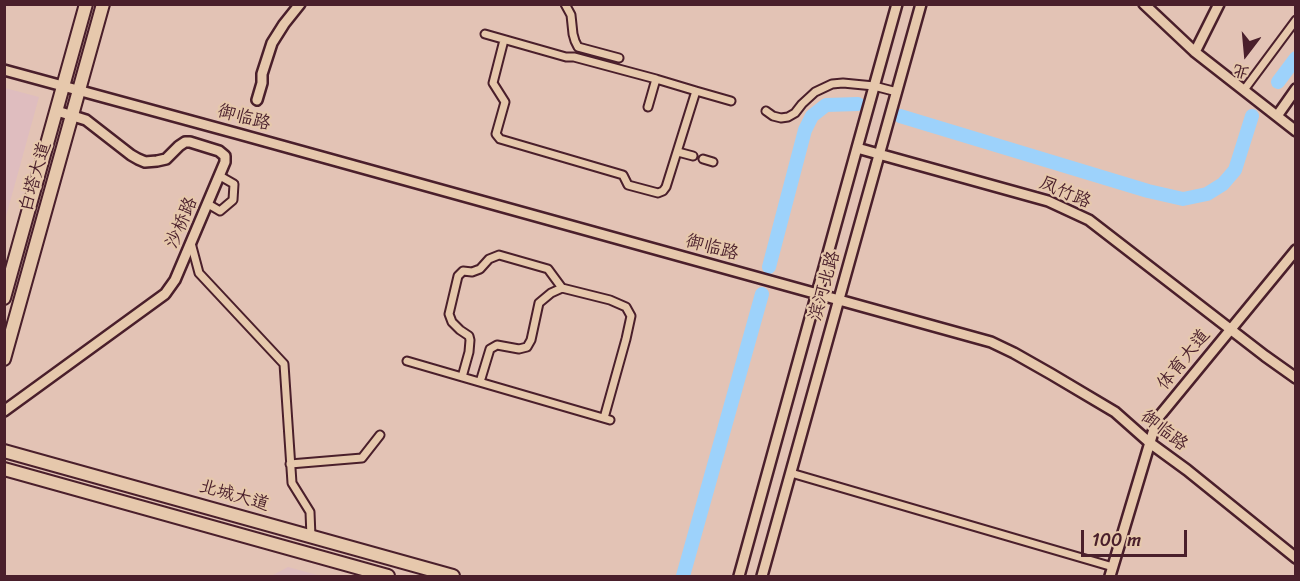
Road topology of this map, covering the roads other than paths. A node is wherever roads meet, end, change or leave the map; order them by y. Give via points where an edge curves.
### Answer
1 (86, 4) edge
2 (103, 4) edge
3 (300, 4) edge
4 (565, 4) edge
5 (897, 4) edge
6 (921, 4) edge
7 (1144, 4) edge
8 (1150, 4) edge
9 (1219, 4) edge
10 (1296, 20) edge
11 (485, 34) dead end
12 (504, 40) junction
13 (1196, 50) junction
14 (619, 58) dead end
15 (4, 70) edge
16 (656, 79) junction
17 (64, 87) junction
18 (874, 87) junction
19 (1245, 88) junction
20 (1296, 89) edge
21 (79, 91) junction
22 (696, 91) junction
23 (896, 93) junction
24 (256, 100) dead end
25 (731, 101) dead end
26 (648, 107) dead end
27 (57, 111) junction
28 (765, 111) dead end
29 (1278, 114) junction
30 (72, 116) junction
31 (1296, 125) edge
32 (1296, 131) edge
33 (856, 148) junction
34 (678, 152) junction
35 (879, 154) junction
36 (693, 156) dead end
37 (703, 159) dead end
38 (713, 162) dead end
39 (220, 176) junction
40 (208, 204) junction
41 (191, 243) junction
42 (1296, 250) edge
43 (562, 288) junction
44 (817, 294) junction
45 (4, 298) edge
46 (839, 300) junction
47 (1230, 330) junction
48 (4, 359) edge
49 (407, 361) dead end
50 (462, 376) junction
51 (1296, 378) edge
52 (480, 382) junction
53 (4, 411) edge
54 (380, 435) dead end
55 (1150, 443) junction
56 (4, 451) edge
57 (290, 464) junction
58 (4, 469) edge
59 (790, 473) junction
60 (311, 537) junction
61 (1296, 558) edge
62 (1111, 572) edge
63 (362, 573) edge
64 (388, 576) edge
65 (453, 576) edge
66 (739, 576) edge
67 (762, 576) edge

1 - 17 highway, 白塔大道
2 - 21 highway, 白塔大道
3 - 24 street via 272,43
4 - 14 street via 578,47
5 - 18 street, 滨河北路
6 - 23 street, 滨河北路
7 - 13 street
8 - 13 street
9 - 13 street
10 - 19 street
11 - 12 street
12 - 16 street
12 - 34 street via 493,83 505,102 496,134 500,139 623,175 628,185 658,193 666,187
13 - 19 street
15 - 17 street, 御临路
16 - 22 street
16 - 26 street
17 - 21 street, 御临路
17 - 27 highway, 白塔大道
18 - 23 street
18 - 28 street via 832,84 815,92 788,117
18 - 33 street, 滨河北路
19 - 29 street
20 - 29 street
21 - 30 highway, 白塔大道
21 - 44 street, 御临路
22 - 25 street
22 - 34 street
23 - 35 street, 滨河北路
27 - 30 street, 沙桥路
27 - 45 highway, 白塔大道
29 - 31 street
29 - 32 street
30 - 39 street, 沙桥路 via 86,120 145,162 166,159 185,142 219,151 225,156
30 - 48 highway, 白塔大道
33 - 35 street, 凤竹路
33 - 44 street, 滨河北路
34 - 36 street
35 - 46 street, 滨河北路
35 - 47 street, 凤竹路 via 1048,201 1089,220
37 - 38 street
39 - 40 street, 沙桥路
39 - 40 street via 234,184 233,200 220,211
40 - 41 street, 沙桥路
41 - 53 street, 沙桥路 via 165,294
41 - 57 street via 199,273 284,364
42 - 47 street, 体育大道
43 - 50 street via 548,269 499,255 480,269 463,271 458,276 449,314 470,340
43 - 52 street via 540,303 527,347 497,345 490,349
43 - 52 street via 610,300 626,307 631,316 607,419
44 - 46 street, 御临路
44 - 66 street, 滨河北路
46 - 55 street, 御临路 via 991,342 1114,412
46 - 59 street, 滨河北路
47 - 51 street, 凤竹路
47 - 55 street, 体育大道 via 1157,419
49 - 50 street
50 - 52 street
54 - 57 street via 362,458
55 - 61 street, 御临路
55 - 62 street, 体育大道
56 - 60 highway, 北城大道
57 - 60 street via 292,483 310,512
58 - 63 highway, 北城大道
59 - 62 street
59 - 67 street, 滨河北路
60 - 65 highway, 北城大道
63 - 64 highway, 北城大道

